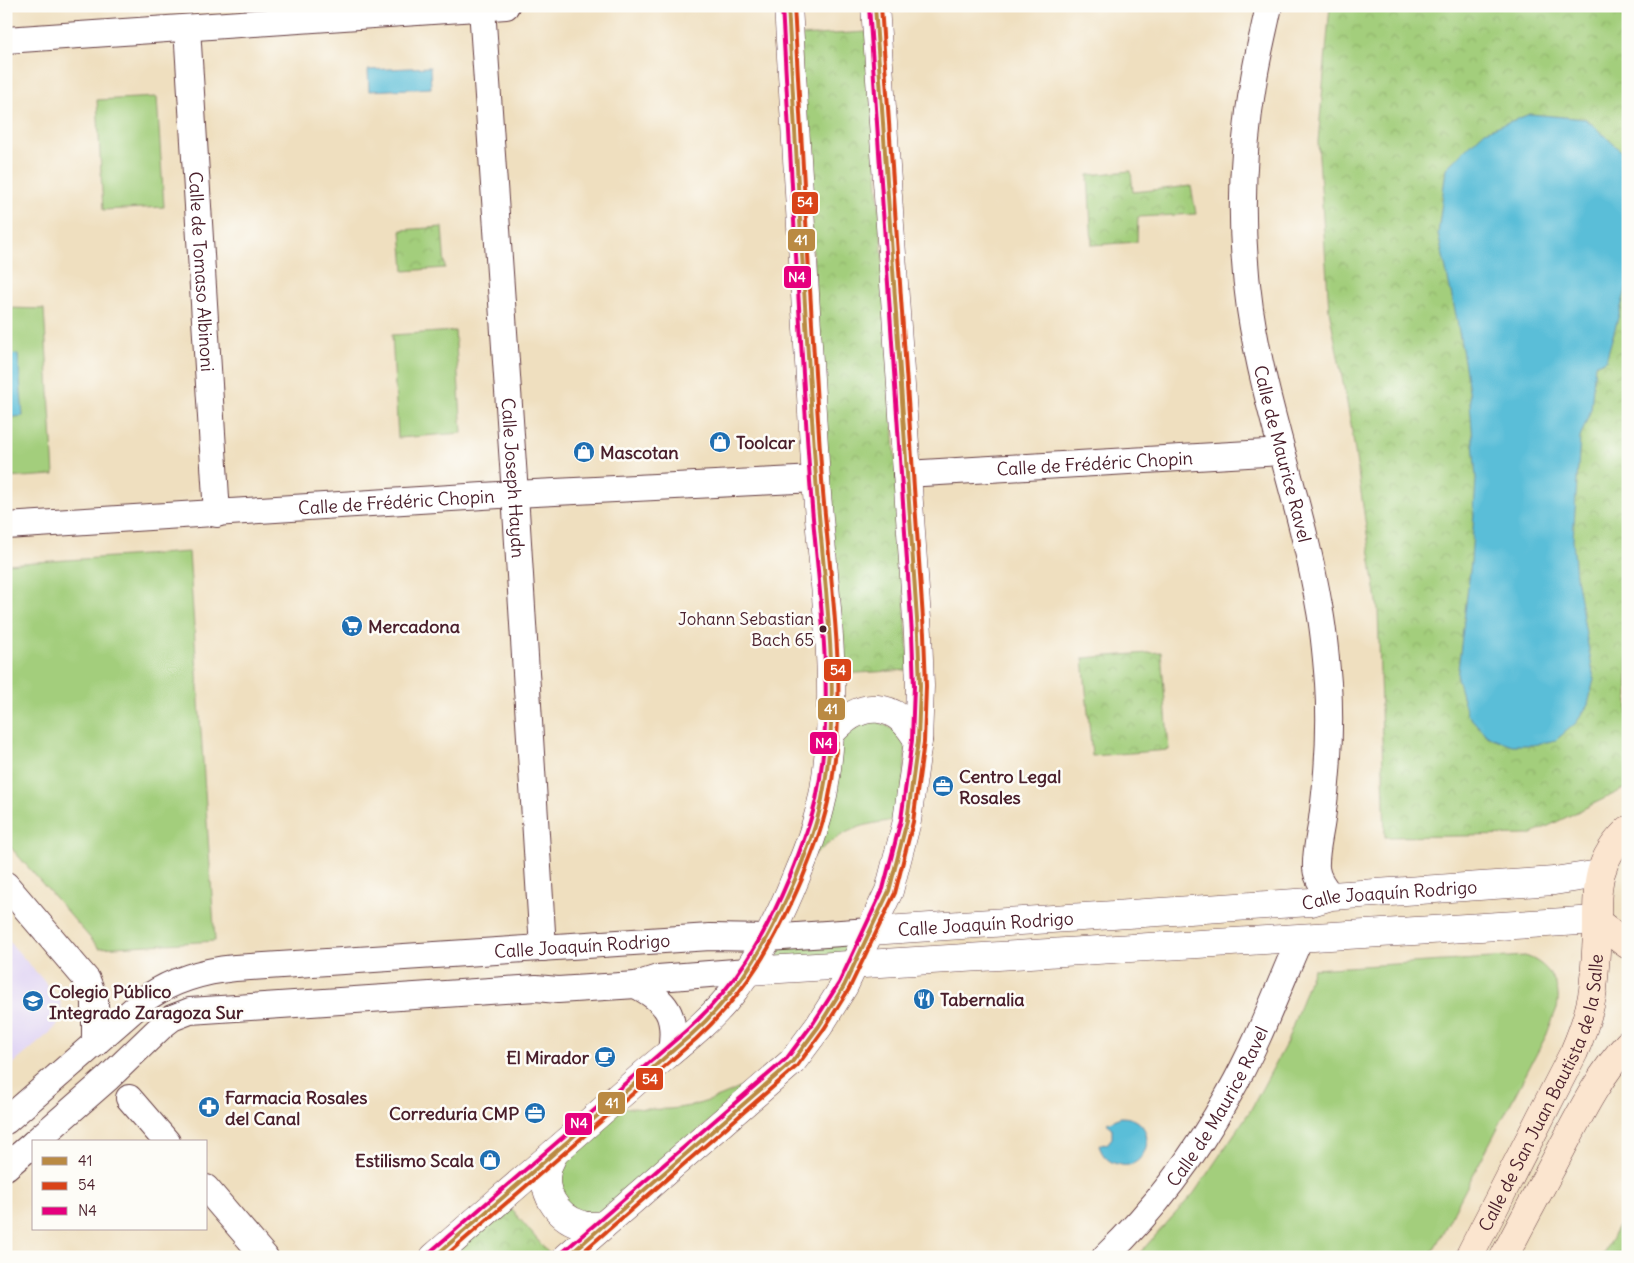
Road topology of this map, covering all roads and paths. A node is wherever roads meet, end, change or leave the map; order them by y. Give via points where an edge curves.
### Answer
1 (788, 6) edge
2 (875, 6) edge
3 (1269, 6) edge
4 (494, 7) edge
5 (187, 28) junction
6 (6, 40) edge
7 (1282, 452) junction
8 (906, 474) junction
9 (816, 479) junction
10 (515, 494) junction
11 (217, 514) junction
12 (6, 526) edge
13 (831, 733) junction
14 (918, 741) junction
15 (1628, 830) edge
16 (1599, 874) junction
17 (6, 885) edge
18 (1331, 896) junction
19 (1597, 921) junction
20 (870, 931) junction
21 (768, 938) junction
22 (1300, 938) junction
23 (1628, 945) edge
24 (543, 948) junction
25 (855, 964) junction
26 (748, 971) junction
27 (636, 985) junction
28 (95, 1044) junction
29 (1628, 1044) edge
30 (671, 1050) junction
31 (129, 1098) dead end
32 (6, 1121) edge
33 (36, 1140) edge
34 (165, 1140) edge
35 (32, 1144) edge
36 (554, 1153) junction
37 (6, 1167) edge
38 (208, 1190) edge
39 (603, 1225) junction
40 (265, 1257) edge
41 (434, 1257) edge
42 (567, 1257) edge
43 (1105, 1257) edge
44 (1469, 1257) edge
45 (1504, 1257) edge

1 - 9 street
2 - 8 street
3 - 7 street, Calle de Maurice Ravel via 1246,136 1244,259 1250,310
4 - 5 street
4 - 10 street, Calle Joseph Haydn
5 - 6 street
5 - 11 street, Calle de Tomaso Albinoni
7 - 8 street, Calle de Frédéric Chopin
7 - 18 street, Calle de Maurice Ravel via 1311,567 1325,649 1330,705 1316,871
8 - 14 street via 918,634
9 - 10 street, Calle de Frédéric Chopin
9 - 13 street via 832,693
10 - 11 street, Calle de Frédéric Chopin
10 - 24 street, Calle Joseph Haydn
11 - 12 street, Calle de Frédéric Chopin
13 - 14 street via 850,716 879,709 903,719
13 - 21 street via 818,817
14 - 20 street via 903,839 889,891
15 - 16 main road via 1610,852
16 - 18 street, Calle Joaquín Rodrigo via 1554,881
16 - 19 main road, Calle de San Juan Bautista de la Salle
17 - 28 street via 87,980 95,1000
18 - 20 street, Calle Joaquín Rodrigo via 1311,902
19 - 22 street, Calle Joaquín Rodrigo
19 - 23 main road
19 - 44 main road, Calle de San Juan Bautista de la Salle via 1591,1000 1584,1029
20 - 21 street, Calle Joaquín Rodrigo
20 - 25 street
21 - 24 street, Calle Joaquín Rodrigo via 710,937
21 - 26 street
22 - 25 street, Calle Joaquín Rodrigo
22 - 43 street, Calle de Maurice Ravel via 1255,1044 1220,1110 1169,1186
24 - 28 street, Calle Joaquín Rodrigo via 197,973 148,997
25 - 26 street, Calle Joaquín Rodrigo
25 - 39 street via 819,1026 792,1062
26 - 27 street, Calle Joaquín Rodrigo via 658,978
26 - 30 street via 720,1007
27 - 30 street via 656,996 668,1009 673,1029
27 - 33 street, Calle Joaquín Rodrigo via 558,990 536,988 198,1010 181,1014 172,1018
28 - 32 street, Calle Joaquín Rodrigo
29 - 45 main road, Calle de San Juan Bautista de la Salle via 1600,1080 1580,1114
30 - 36 street
31 - 34 street
35 - 37 street
36 - 39 street via 547,1168 546,1187 557,1209 581,1225
36 - 41 street
38 - 40 street
39 - 42 street

